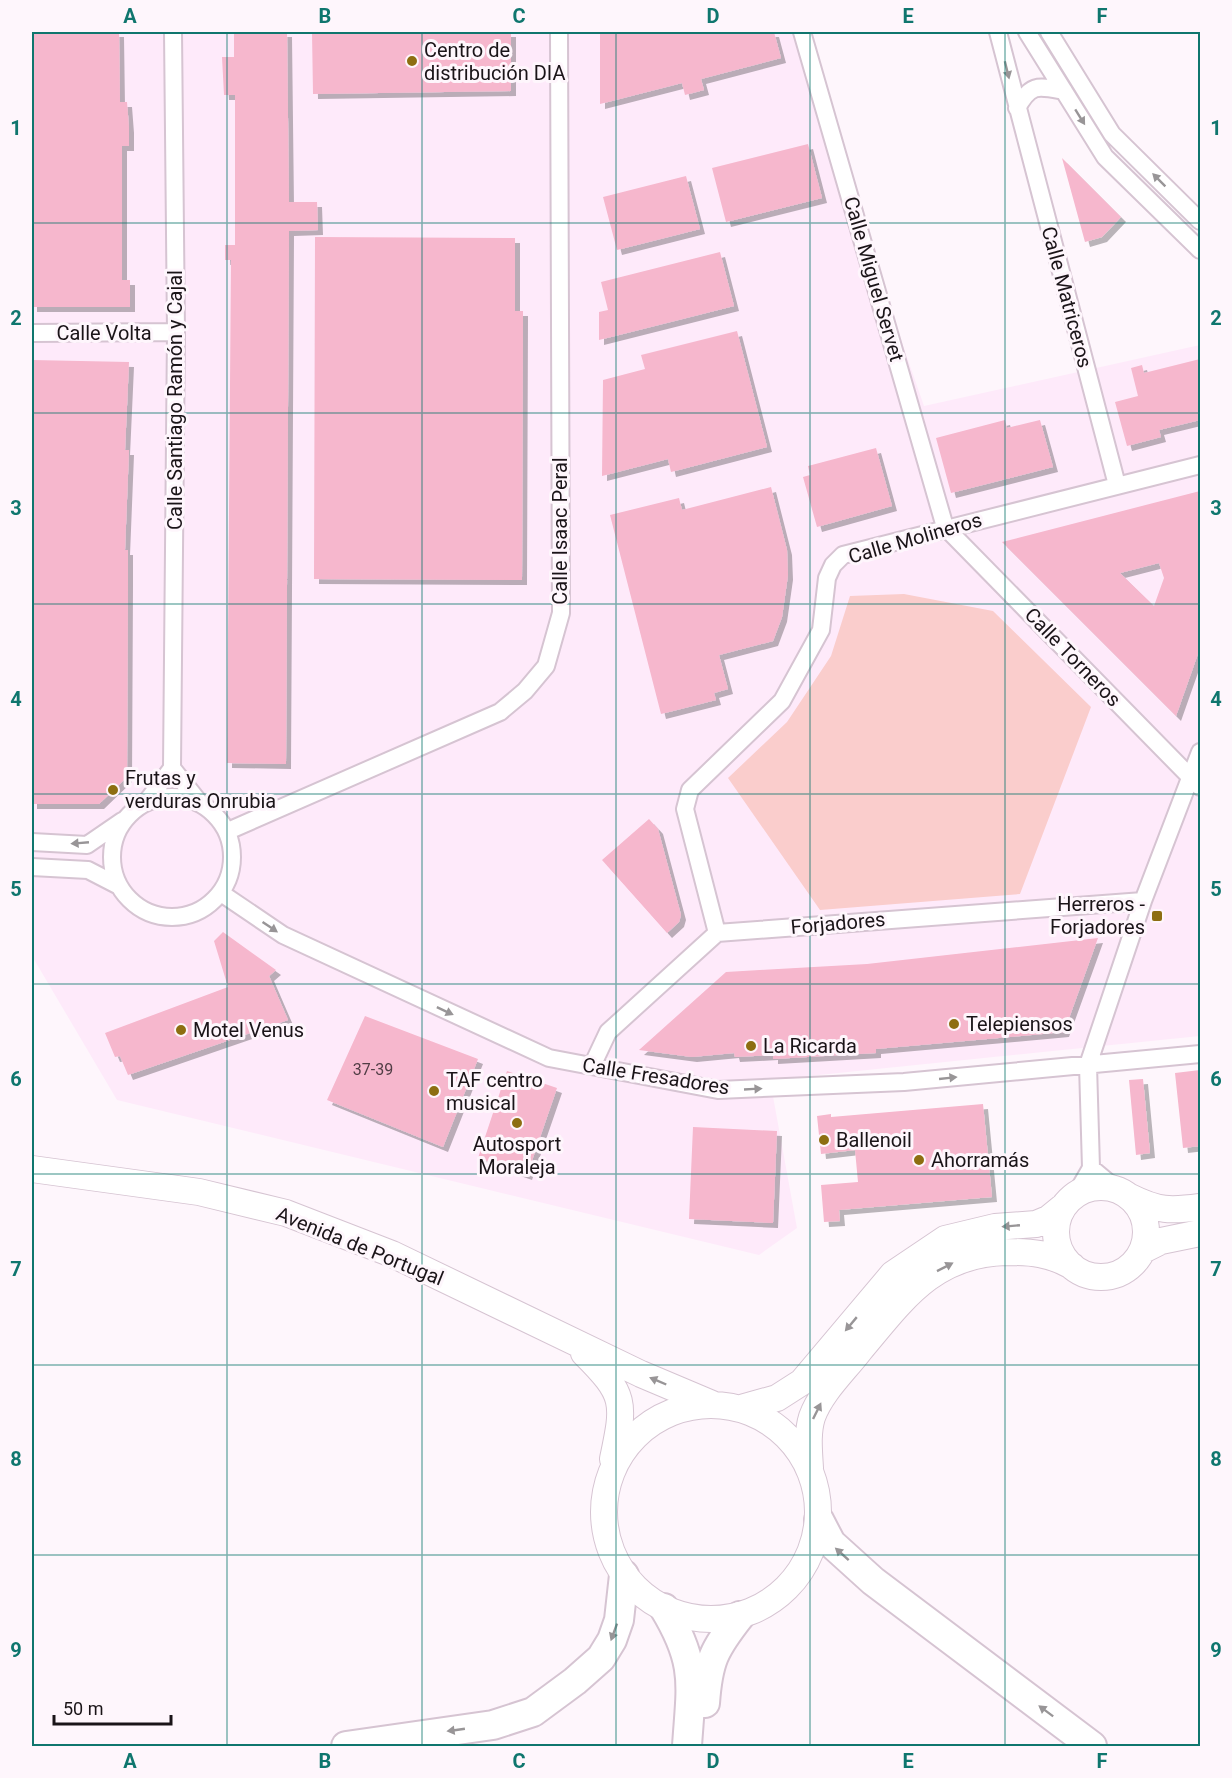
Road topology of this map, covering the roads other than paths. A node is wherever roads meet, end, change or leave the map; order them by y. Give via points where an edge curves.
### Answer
1 (173, 32) edge
2 (559, 32) edge
3 (802, 32) edge
4 (998, 32) edge
5 (1027, 32) edge
6 (1049, 32) edge
7 (1064, 91) junction
8 (1017, 108) junction
9 (1200, 221) edge
10 (1200, 250) edge
11 (176, 332) junction
12 (32, 333) edge
13 (1200, 465) edge
14 (1117, 485) junction
15 (945, 528) junction
16 (1200, 752) edge
17 (172, 768) junction
18 (1196, 782) edge
19 (147, 801) junction
20 (199, 802) junction
21 (123, 821) junction
22 (228, 831) junction
23 (32, 842) edge
24 (32, 867) edge
25 (119, 886) junction
26 (221, 893) junction
27 (1143, 901) junction
28 (717, 933) junction
29 (1200, 1054) edge
30 (1088, 1065) junction
31 (592, 1066) junction
32 (32, 1168) edge
33 (1091, 1168) junction
34 (1123, 1193) junction
35 (1070, 1200) junction
36 (1200, 1208) edge
37 (1200, 1233) edge
38 (1143, 1250) junction
39 (1072, 1266) junction
40 (571, 1340) junction
41 (712, 1404) junction
42 (741, 1408) junction
43 (810, 1468) junction
44 (610, 1473) junction
45 (819, 1520) junction
46 (624, 1575) junction
47 (664, 1608) junction
48 (740, 1616) junction
49 (700, 1672) junction
50 (346, 1746) edge
51 (687, 1746) edge
52 (702, 1746) edge
53 (1092, 1746) edge

1 - 11 street, Calle Santiago Ramón y Cajal
2 - 22 street, Calle Isaac Peral via 561,613 546,666 500,712
3 - 15 street, Calle Miguel Servet
4 -> 8 street, Calle Matriceros
5 - 7 street
9 -> 6 street via 1112,134
7 - 8 street via 1041,86 1032,89
7 -> 10 street via 1105,157
8 - 14 street, Calle Matriceros
11 - 12 street, Calle Volta
11 - 17 street, Calle Santiago Ramón y Cajal
13 - 14 street, Calle Molineros
14 - 15 street, Calle Molineros
15 - 18 street, Calle Torneros
15 - 28 street, Calle Molineros via 843,555 833,565 827,578 821,630 782,701 690,790 685,809
16 - 18 street
17 - 19 street
17 - 20 street
18 - 27 street
19 - 20 street via 171,796
19 - 21 street
20 - 22 street
21 -> 23 street via 87,845
21 - 25 street via 111,855
22 - 26 street via 233,864
24 - 25 street via 88,870
25 - 26 street via 144,911 172,918 200,911
26 -> 31 street, Calle Fresadores via 303,945 549,1058
27 - 28 street, Forjadores
27 - 30 street
28 - 31 street via 608,1032
29 - 30 street, Calle Fresadores
31 -> 30 street, Calle Fresadores via 718,1090 904,1082
30 - 33 street
32 - 40 main road, Avenida de Portugal via 199,1192 286,1213 392,1254
33 - 34 street
33 - 35 street
34 - 35 main road via 1102,1186 1088,1188
34 - 36 main road via 1153,1208
34 - 38 main road via 1143,1216
35 - 39 main road via 1057,1221 1056,1237 1061,1253
35 -> 42 main road via 1036,1224 995,1227 945,1239 893,1274 802,1382 777,1398
37 - 38 main road via 1161,1241
38 - 39 main road via 1128,1268 1106,1276 1093,1276
43 -> 39 main road via 812,1417 827,1391 909,1291 942,1267 979,1253 1037,1252
41 -> 40 main road, Avenida de Portugal
40 - 44 main road, Avenida de Portugal via 607,1376 618,1394 622,1414
41 - 42 main road
41 - 44 main road via 679,1408 650,1423 626,1445
42 - 43 main road via 770,1421 793,1441
43 - 45 main road, Avenida de Portugal via 818,1493
44 - 46 main road, Avenida de Portugal via 604,1499 604,1526
45 - 48 main road, Avenida de Portugal via 812,1552 795,1581 770,1603
53 -> 45 highway via 873,1581 831,1543
46 - 47 main road, Avenida de Portugal via 642,1594
46 -> 50 highway via 618,1620 601,1658 533,1712 493,1725
47 - 48 main road, Avenida de Portugal via 701,1619
47 - 49 highway
48 - 49 highway
49 - 51 highway
49 - 52 highway

